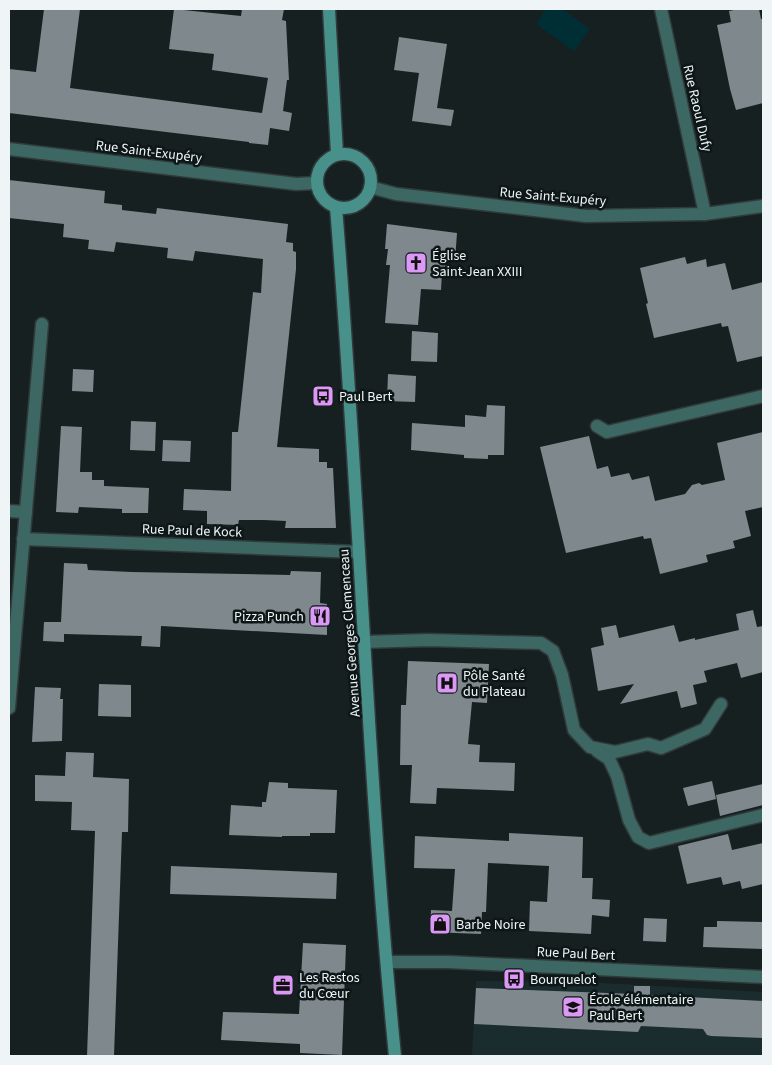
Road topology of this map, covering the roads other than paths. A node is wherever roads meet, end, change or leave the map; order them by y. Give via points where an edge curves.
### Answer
1 (329, 9) edge
2 (661, 9) edge
3 (9, 149) edge
4 (337, 154) junction
5 (316, 183) junction
6 (370, 188) junction
7 (763, 206) edge
8 (336, 207) junction
9 (706, 214) junction
10 (42, 324) dead end
11 (763, 396) edge
12 (597, 426) dead end
13 (9, 511) edge
14 (26, 512) junction
15 (23, 539) junction
16 (359, 552) junction
17 (364, 642) junction
18 (721, 704) dead end
19 (9, 708) edge
20 (590, 746) junction
21 (763, 815) edge
22 (387, 962) junction
23 (763, 977) edge
24 (395, 1056) edge

1 - 4 main road
2 - 9 street, Rue Raoul Dufy
3 - 5 street, Rue Saint-Exupéry via 296,184
4 - 5 main road via 324,162
4 - 6 main road via 346,153 363,161 369,169
5 - 8 main road via 323,198
6 - 8 main road via 367,196 354,206
6 - 9 street, Rue Saint-Exupéry via 396,194 586,216
7 - 9 street, Rue Saint-Exupéry
8 - 16 main road, Avenue Georges Clemenceau
10 - 14 street
11 - 12 street via 607,432
13 - 14 street
14 - 15 street
15 - 16 street, Rue Paul de Kock
15 - 19 street
16 - 17 main road, Avenue Georges Clemenceau
17 - 20 street via 541,643 553,651 562,675 574,730
17 - 22 main road, Avenue Georges Clemenceau
18 - 20 street via 705,729 661,748 648,744 615,752
20 - 21 street via 609,759 629,820 638,837 649,843
22 - 23 street, Rue Paul Bert
22 - 24 main road, Avenue Georges Clemenceau

